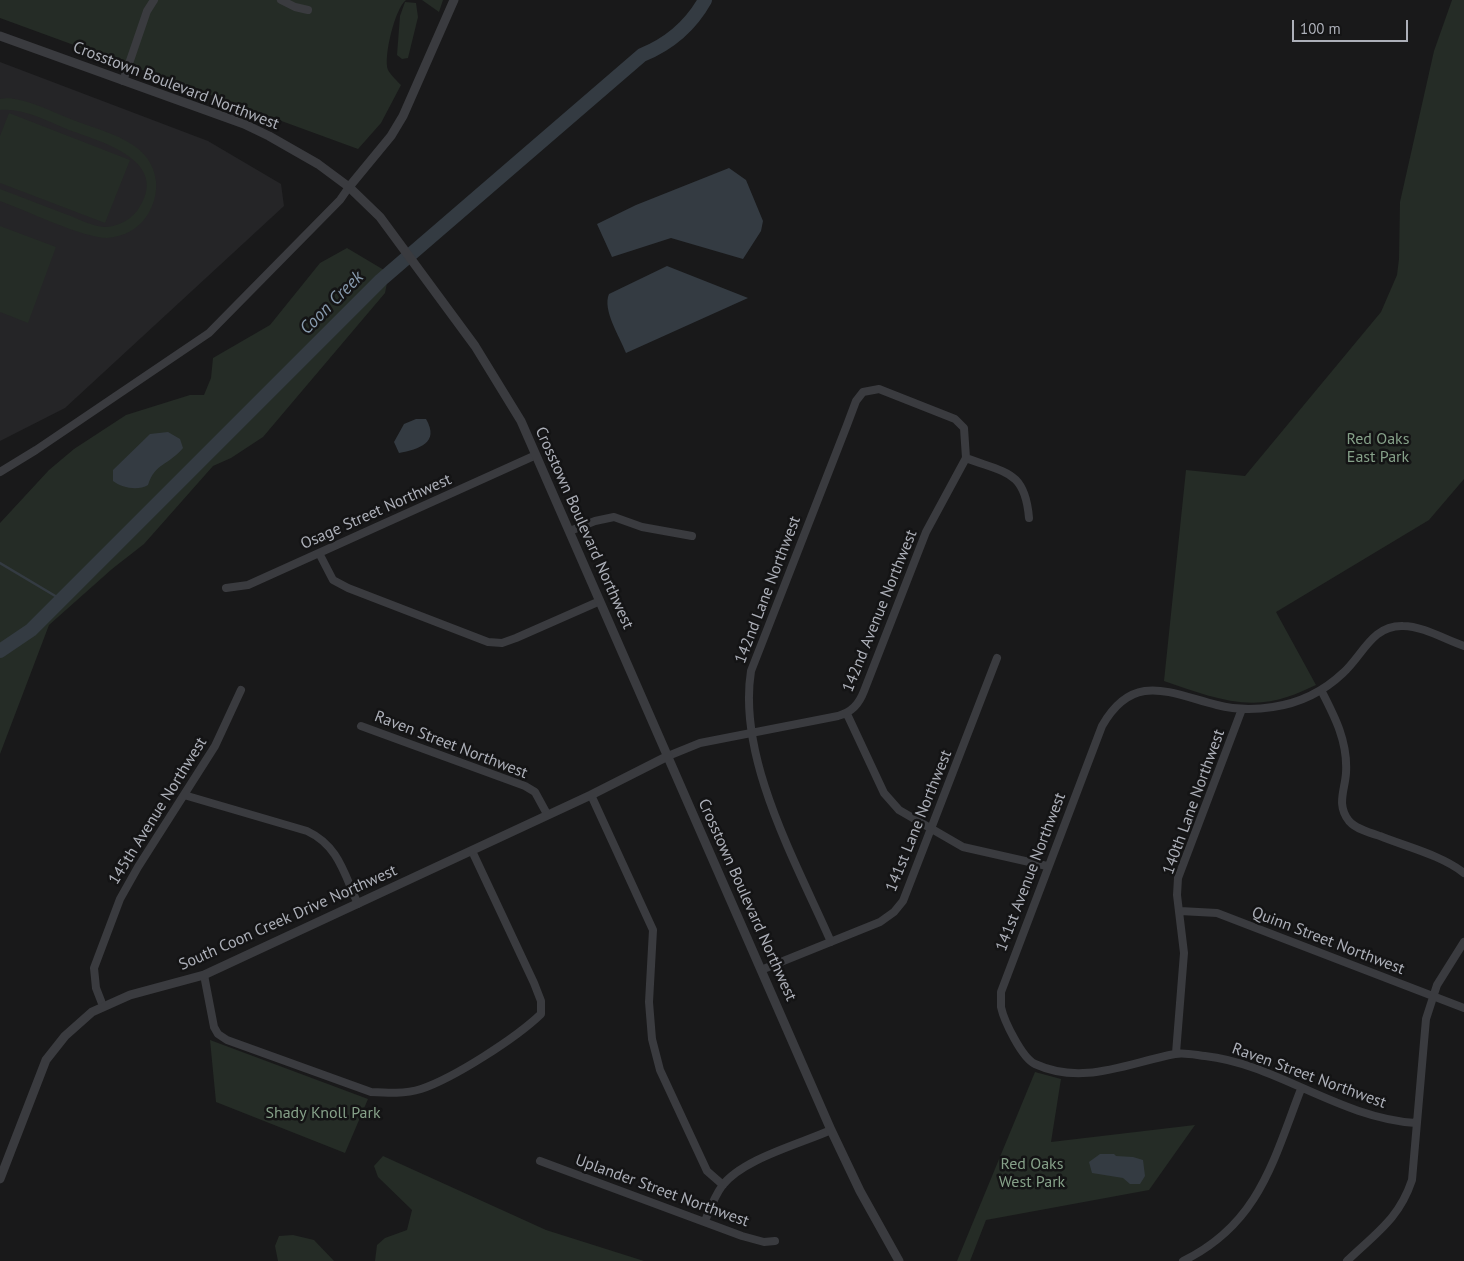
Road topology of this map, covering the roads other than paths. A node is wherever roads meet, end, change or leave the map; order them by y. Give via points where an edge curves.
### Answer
1 (154, 0) edge
2 (281, 0) edge
3 (454, 0) edge
4 (308, 10) dead end
5 (0, 36) edge
6 (124, 81) junction
7 (349, 187) junction
8 (536, 456) junction
9 (966, 458) junction
10 (0, 472) edge
11 (1029, 518) dead end
12 (570, 531) junction
13 (692, 536) dead end
14 (319, 553) junction
15 (226, 588) dead end
16 (600, 601) junction
17 (1464, 646) edge
18 (997, 658) dead end
19 (241, 690) dead end
20 (1321, 690) junction
21 (1242, 709) junction
22 (848, 714) junction
23 (361, 726) dead end
24 (752, 732) junction
25 (668, 756) junction
26 (184, 795) junction
27 (591, 795) junction
28 (547, 814) junction
29 (931, 830) junction
30 (472, 851) junction
31 (1047, 866) junction
32 (1464, 873) edge
33 (358, 904) junction
34 (1180, 911) junction
35 (831, 942) junction
36 (1464, 942) edge
37 (761, 970) junction
38 (204, 975) junction
39 (1433, 996) junction
40 (104, 1006) junction
41 (1464, 1008) edge
42 (1021, 1052) joint
43 (1176, 1053) junction
44 (1302, 1089) junction
45 (1416, 1123) junction
46 (831, 1130) junction
47 (540, 1161) dead end
48 (0, 1179) edge
49 (723, 1185) junction
50 (705, 1221) junction
51 (775, 1241) dead end
52 (899, 1261) edge
53 (1183, 1261) edge
54 (1348, 1261) edge

1 - 6 street
2 - 4 street
3 - 7 street via 403,116 391,136
5 - 6 street, Crosstown Boulevard Northwest
6 - 7 street, Crosstown Boulevard Northwest via 269,136 318,164
7 - 8 street, Crosstown Boulevard Northwest via 398,239 492,370 521,421
7 - 10 street via 252,292 209,333
8 - 12 street, Crosstown Boulevard Northwest
8 - 14 street, Osage Street Northwest
9 - 11 street via 1013,476 1022,484 1028,500
9 - 22 street, 142nd Avenue Northwest via 926,532 862,696
9 - 24 street, 142nd Lane Northwest via 964,428 955,419 879,390 863,392 856,401 751,671 748,699
12 - 13 street via 614,517 642,527
12 - 16 street, Crosstown Boulevard Northwest
14 - 15 street, Osage Street Northwest via 248,585
14 - 16 street via 333,580 348,588 488,642 516,638
16 - 25 street, Crosstown Boulevard Northwest
17 - 20 street via 1416,629 1394,626 1374,636 1344,672
18 - 29 street, 141st Lane Northwest
19 - 26 street, 145th Avenue Northwest via 215,746
20 - 21 street via 1285,706
20 - 32 street via 1341,730 1346,775 1341,805 1350,822
21 - 31 street, 141st Avenue Northwest via 1159,689 1134,694 1116,706 1102,726
21 - 34 street, 140th Lane Northwest via 1178,878
22 - 24 street, 142nd Avenue Northwest
22 - 29 street via 884,793 899,810
23 - 28 street, Raven Street Northwest via 524,786 535,792
24 - 25 street, 142nd Avenue Northwest via 700,743
24 - 35 street, 142nd Lane Northwest via 765,792
25 - 27 street, South Coon Creek Drive Northwest
25 - 37 street, Crosstown Boulevard Northwest
26 - 33 street via 323,838 333,850
26 - 40 street, 145th Avenue Northwest via 120,899 99,954 93,978
27 - 28 street, South Coon Creek Drive Northwest
27 - 49 street via 653,930 648,1002 660,1070 706,1171
28 - 30 street, South Coon Creek Drive Northwest
29 - 31 street via 963,847
29 - 35 street, 141st Lane Northwest via 903,901 894,912 880,922
30 - 33 street, South Coon Creek Drive Northwest
30 - 38 street via 534,983 541,1001 541,1014 528,1027 446,1077 420,1089 371,1092 242,1046 218,1034 214,1027
31 - 42 street, 141st Avenue Northwest via 1001,992 1002,1007
33 - 38 street, South Coon Creek Drive Northwest
34 - 39 street, Quinn Street Northwest via 1217,913
34 - 43 street, 140th Lane Northwest via 1184,953
35 - 37 street, 141st Lane Northwest
36 - 39 street via 1445,968
37 - 46 street, Crosstown Boulevard Northwest
38 - 40 street, South Coon Creek Drive Northwest via 130,995
39 - 41 street, Quinn Street Northwest
39 - 45 street via 1426,1019
40 - 48 street, South Coon Creek Drive Northwest via 80,1021 46,1060
42 - 43 street, Raven Street Northwest via 1036,1065 1076,1074 1114,1071
43 - 44 street, Raven Street Northwest via 1220,1058
44 - 45 street, Raven Street Northwest via 1363,1113
44 - 53 street via 1258,1196 1238,1223 1202,1252
45 - 54 street via 1412,1180 1406,1199 1395,1216
46 - 49 street via 753,1163
46 - 52 street, Crosstown Boulevard Northwest
47 - 50 street, Uplander Street Northwest
49 - 50 street
50 - 51 street, Uplander Street Northwest via 764,1242

